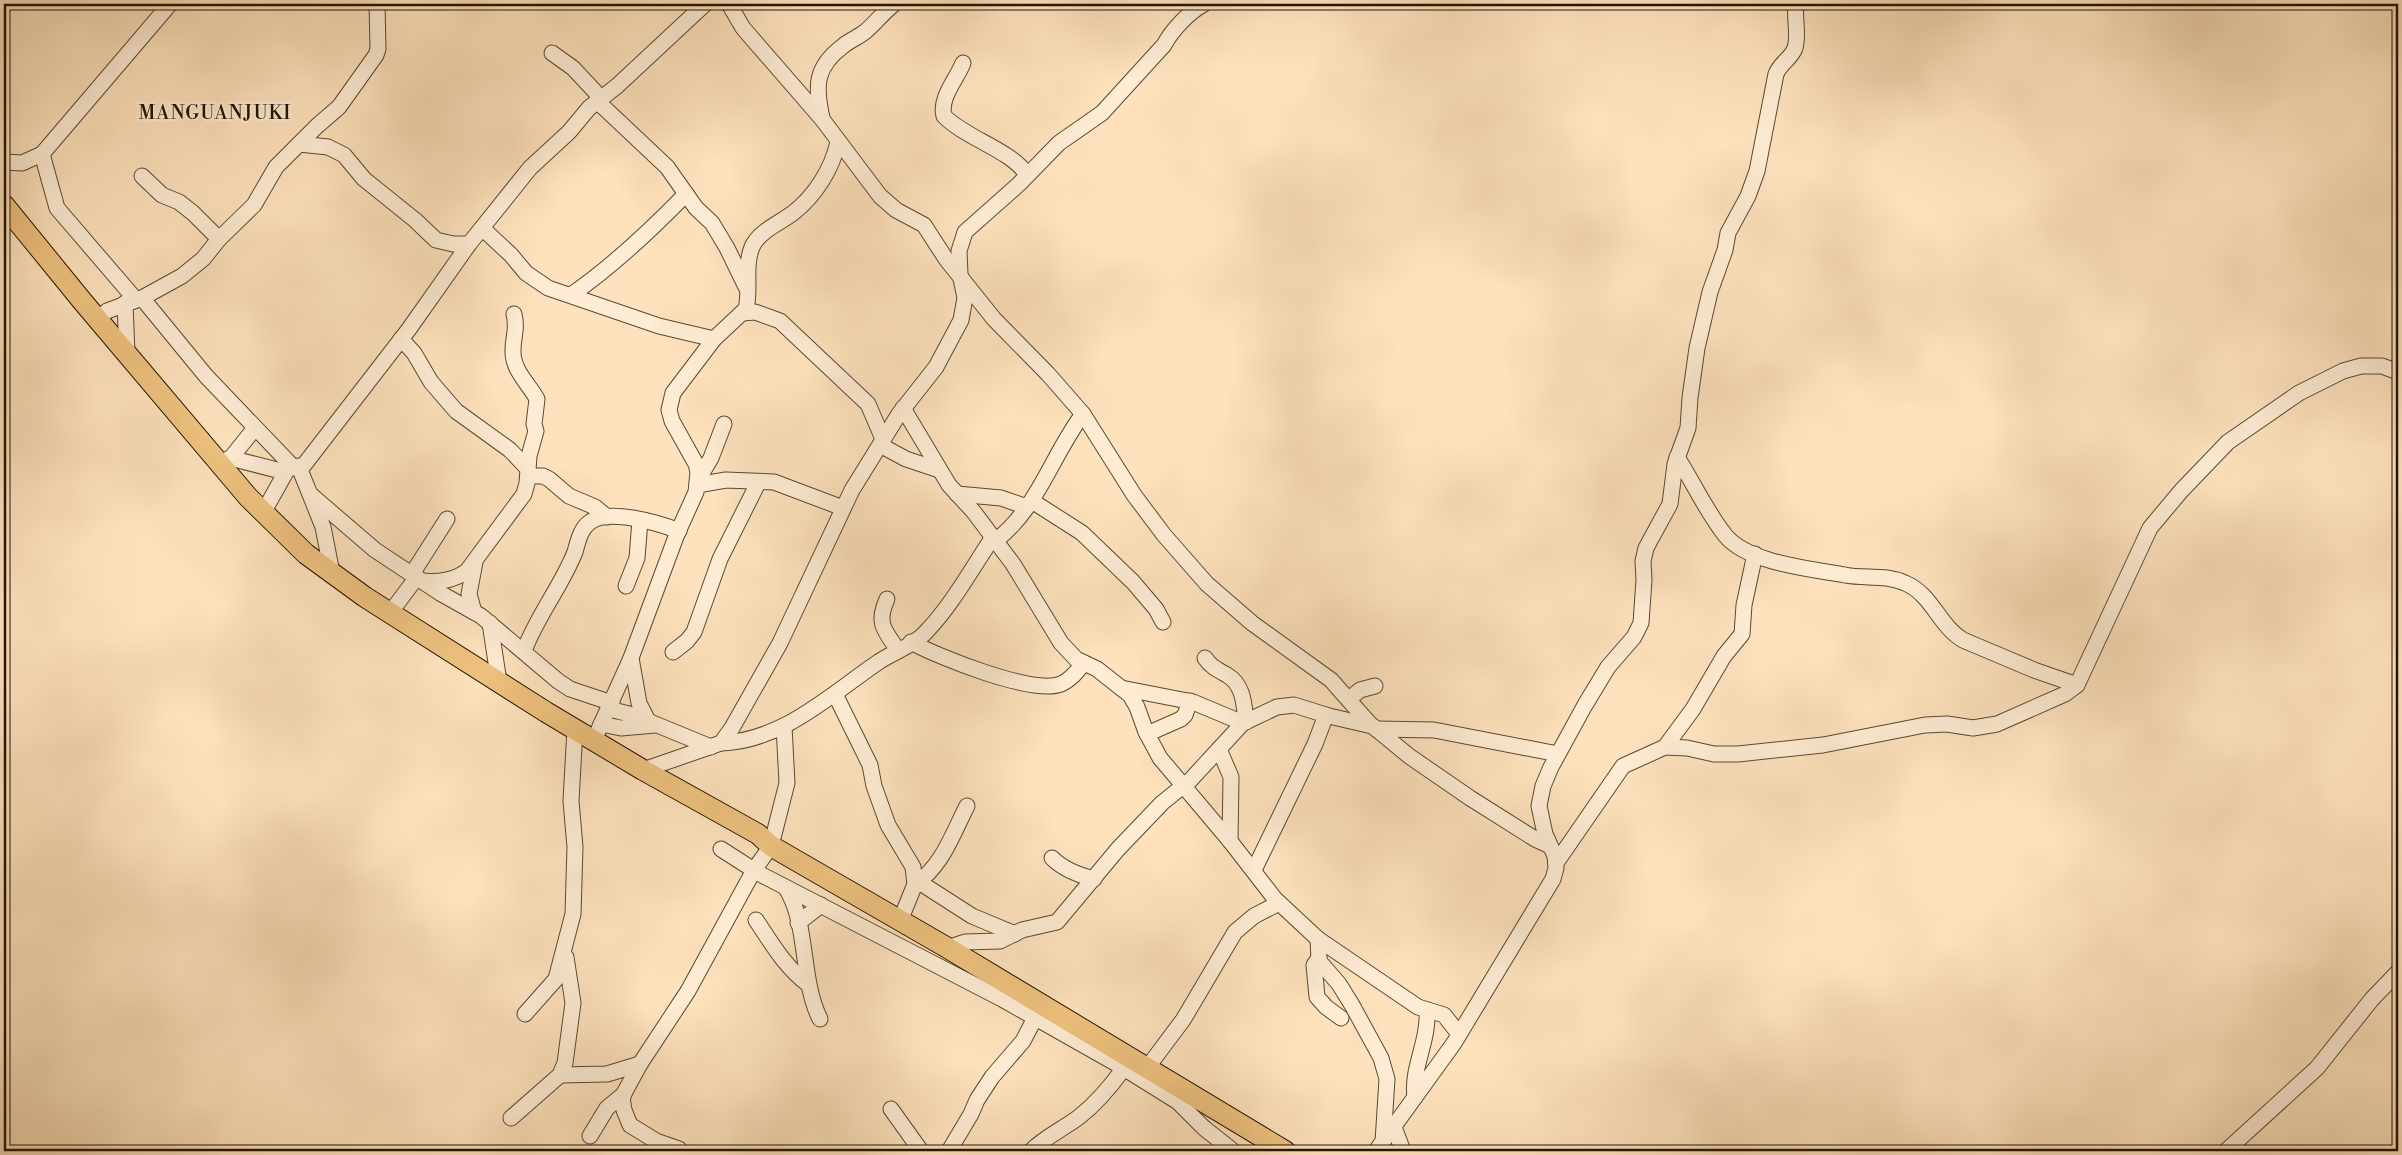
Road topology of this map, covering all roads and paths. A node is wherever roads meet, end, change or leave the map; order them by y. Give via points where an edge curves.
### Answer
1 (170, 4) edge
2 (377, 4) edge
3 (705, 4) edge
4 (729, 4) edge
5 (894, 4) edge
6 (1204, 4) edge
7 (1796, 4) edge
8 (552, 53) dead end
9 (963, 63) dead end
10 (599, 99) junction
11 (822, 120) junction
12 (838, 142) junction
13 (299, 144) junction
14 (42, 154) junction
15 (4, 162) edge
16 (1027, 175) junction
17 (142, 176) dead end
18 (686, 194) junction
19 (4, 205) edge
20 (482, 228) junction
21 (219, 239) junction
22 (469, 244) junction
23 (960, 274) junction
24 (746, 288) junction
25 (571, 295) junction
26 (135, 300) junction
27 (742, 313) junction
28 (514, 314) dead end
29 (98, 319) junction
30 (714, 338) junction
31 (401, 339) junction
32 (127, 354) junction
33 (2398, 372) edge
34 (928, 380) junction
35 (871, 409) junction
36 (901, 411) junction
37 (1083, 414) junction
38 (724, 424) dead end
39 (255, 428) junction
40 (919, 434) junction
41 (881, 442) junction
42 (1677, 457) junction
43 (225, 461) junction
44 (293, 468) junction
45 (939, 470) junction
46 (528, 473) junction
47 (758, 482) junction
48 (697, 483) junction
49 (957, 494) junction
50 (311, 496) junction
51 (1029, 504) junction
52 (843, 508) junction
53 (263, 513) junction
54 (607, 517) junction
55 (447, 519) dead end
56 (640, 520) junction
57 (679, 531) junction
58 (994, 539) junction
59 (1755, 554) junction
60 (476, 561) junction
61 (332, 573) junction
62 (417, 577) junction
63 (626, 586) dead end
64 (887, 599) dead end
65 (474, 612) junction
66 (390, 613) junction
67 (1163, 622) dead end
68 (490, 623) junction
69 (904, 646) junction
70 (524, 651) junction
71 (673, 652) dead end
72 (631, 658) junction
73 (1205, 658) dead end
74 (1084, 662) junction
75 (499, 682) junction
76 (2077, 685) junction
77 (1375, 686) dead end
78 (1121, 688) junction
79 (834, 694) junction
80 (1349, 699) junction
81 (1190, 701) junction
82 (610, 706) junction
83 (1326, 716) junction
84 (652, 723) junction
85 (1244, 723) junction
86 (784, 726) junction
87 (1374, 727) junction
88 (575, 729) junction
89 (597, 732) junction
90 (1147, 734) junction
91 (716, 745) junction
92 (1665, 747) junction
93 (1219, 749) junction
94 (1558, 754) junction
95 (643, 770) junction
96 (1184, 786) junction
97 (967, 806) dead end
98 (1230, 841) junction
99 (771, 846) junction
100 (1550, 846) junction
101 (721, 850) dead end
102 (1052, 858) dead end
103 (1556, 863) junction
104 (754, 870) junction
105 (1254, 870) junction
106 (1094, 879) junction
107 (917, 883) junction
108 (786, 888) junction
109 (1279, 903) junction
110 (820, 905) junction
111 (756, 920) dead end
112 (900, 921) junction
113 (798, 923) junction
114 (1015, 934) junction
115 (1318, 939) junction
116 (947, 948) junction
117 (565, 953) junction
118 (1318, 958) junction
119 (2398, 972) edge
120 (809, 985) junction
121 (1427, 1010) junction
122 (525, 1014) dead end
123 (1034, 1018) junction
124 (1341, 1018) dead end
125 (820, 1020) dead end
126 (1460, 1034) junction
127 (640, 1064) junction
128 (1124, 1068) junction
129 (1147, 1068) junction
130 (560, 1075) junction
131 (624, 1094) junction
132 (1414, 1097) junction
133 (891, 1109) dead end
134 (511, 1118) dead end
135 (1394, 1127) junction
136 (590, 1136) dead end
137 (1380, 1146) edge
138 (679, 1149) dead end
139 (921, 1151) edge
140 (949, 1151) edge
141 (1030, 1151) edge
142 (1233, 1151) edge
143 (1285, 1151) edge
144 (1402, 1151) edge
145 (2226, 1151) edge

1 - 14 street
2 - 13 street via 376,55 339,107
3 - 10 street
4 - 11 street via 744,28
5 - 11 street via 825,64 817,88
6 - 16 street via 1168,37 1102,113 1067,136
7 - 42 street via 1795,47 1776,74 1757,170 1745,203 1728,233 1710,292 1698,348 1688,428
8 - 10 street via 572,68
9 - 16 street via 948,91 943,106 944,116 1018,164
10 - 18 street via 667,167
10 - 20 street via 530,168
11 - 12 street
12 - 23 street via 880,196 896,210 924,225
12 - 24 street via 832,163 812,193 795,211 756,240
13 - 21 street via 272,172 254,205
13 - 22 street via 328,147 344,155 364,178 436,240
14 - 15 street via 22,163
14 - 26 street via 57,208
16 - 23 street via 965,232 960,244
17 - 21 street via 162,195 193,213
18 - 24 street via 712,223
18 - 25 street via 603,273
19 - 29 main road
20 - 22 street
20 - 25 street via 526,273 548,288
21 - 26 street via 182,276
22 - 31 street
23 - 34 street via 966,298 961,320
23 - 37 street via 994,319
24 - 27 street via 748,303
25 - 30 street via 659,326
26 - 29 street via 107,311
26 - 32 street
26 - 39 street
27 - 30 street
27 - 35 street via 755,312 780,321
28 - 46 street via 517,328 514,357 523,380 537,400 536,431
29 - 32 main road
30 - 48 street via 673,393 669,410 696,464
31 - 44 street via 309,459
31 - 46 street via 456,411 510,450
32 - 43 main road
33 - 76 street via 2382,366 2361,366 2343,371 2299,393 2228,442 2180,491 2150,528
34 - 36 street
34 - 40 street via 918,398
35 - 36 street
35 - 41 street
36 - 40 street
36 - 41 street
37 - 51 street
37 - 80 street via 1134,495 1164,536 1207,584 1237,611 1331,680
38 - 48 street via 712,458
39 - 43 street
39 - 44 street
40 - 45 street
41 - 45 street via 912,461
41 - 52 street
42 - 59 street via 1726,536
42 - 94 street via 1670,504 1646,548 1643,561 1641,623 1634,637 1608,667
43 - 44 street via 277,470
43 - 53 main road
44 - 50 street
44 - 53 street
45 - 49 street
46 - 54 street via 549,479 569,496 596,508
46 - 60 street via 524,494
47 - 48 street via 740,479
47 - 52 street via 774,482
47 - 71 street via 720,559 694,632
48 - 57 street
49 - 51 street
49 - 58 street
50 - 61 street via 323,527
50 - 62 street via 374,550
51 - 58 street via 1017,521
51 - 67 street via 1082,533 1148,599
52 - 91 street via 780,643 732,728
53 - 61 main road via 306,554
54 - 56 street
54 - 70 street via 590,521 583,529 574,554 530,633
55 - 62 street
56 - 57 street
56 - 63 street via 637,558
57 - 72 street
58 - 69 street via 934,622 923,635
58 - 74 street via 1061,643 1076,659
59 - 76 street via 1790,565 1848,576 1883,576 1905,583 1923,594 1955,636
59 - 92 street via 1744,605 1742,634
60 - 62 street via 460,576 434,582
60 - 65 street via 469,594
61 - 66 main road
62 - 65 street
62 - 66 street
64 - 69 street via 882,612 882,628
65 - 68 street
66 - 75 main road
68 - 70 street
68 - 75 street
69 - 74 street via 1032,685 1061,684
69 - 79 street
70 - 82 street via 570,689
72 - 82 street
72 - 84 street via 639,703
73 - 85 street via 1214,669 1236,682 1242,697
74 - 78 street
75 - 88 main road
76 - 92 street via 2004,720 1973,728 1925,725 1823,745 1738,754
77 - 80 street via 1360,690
78 - 81 street
78 - 90 street via 1137,707
79 - 86 street
79 - 107 street via 870,765 888,825 913,867
80 - 87 street
81 - 85 street
81 - 90 street via 1181,719
82 - 84 street
82 - 89 street
83 - 85 street via 1287,704
83 - 87 street
83 - 105 street
84 - 89 street
84 - 91 street
85 - 93 street
86 - 91 street via 736,743
86 - 99 street via 787,783
87 - 94 street via 1434,730
87 - 100 street via 1439,778
88 - 89 main road
88 - 117 street via 572,802 575,878 573,914
89 - 95 main road
90 - 96 street via 1160,758
91 - 95 street
92 - 103 street via 1624,766 1616,774
93 - 96 street
93 - 98 street via 1231,778
94 - 100 street via 1543,786 1539,806 1544,834
95 - 99 main road via 758,834
96 - 98 street
96 - 106 street via 1162,803
97 - 107 street via 946,848
98 - 105 street
99 - 104 street
99 - 112 main road
100 - 103 street
101 - 104 street
102 - 106 street via 1073,872
103 - 126 street via 1553,879
104 - 108 street
104 - 127 street via 688,991
105 - 109 street
106 - 114 street via 1057,922
107 - 112 street
107 - 114 street via 972,916
108 - 110 street
108 - 113 street
109 - 115 street
109 - 129 street via 1254,916 1235,932 1183,1020
110 - 113 street
110 - 123 street
111 - 120 street via 781,959
112 - 116 main road
113 - 120 street
114 - 116 street via 1000,942 965,942
115 - 118 street
115 - 121 street via 1418,1008
116 - 129 main road
117 - 122 street via 556,979
117 - 130 street via 573,1003 565,1063
118 - 124 street via 1314,965 1317,997
118 - 137 street via 1352,1004 1381,1058 1387,1089
119 - 145 street via 2317,1068
120 - 125 street
121 - 126 street via 1444,1015
121 - 132 street via 1427,1031
123 - 128 street
123 - 140 street via 1023,1041 976,1100
126 - 132 street
127 - 130 street via 607,1074
127 - 131 street
128 - 141 street via 1110,1088 1079,1117
128 - 142 street via 1178,1102
129 - 143 main road
130 - 134 street
131 - 136 street via 607,1108
131 - 138 street via 622,1102 630,1125 656,1141
132 - 135 street
133 - 139 street
135 - 137 street
135 - 144 street

